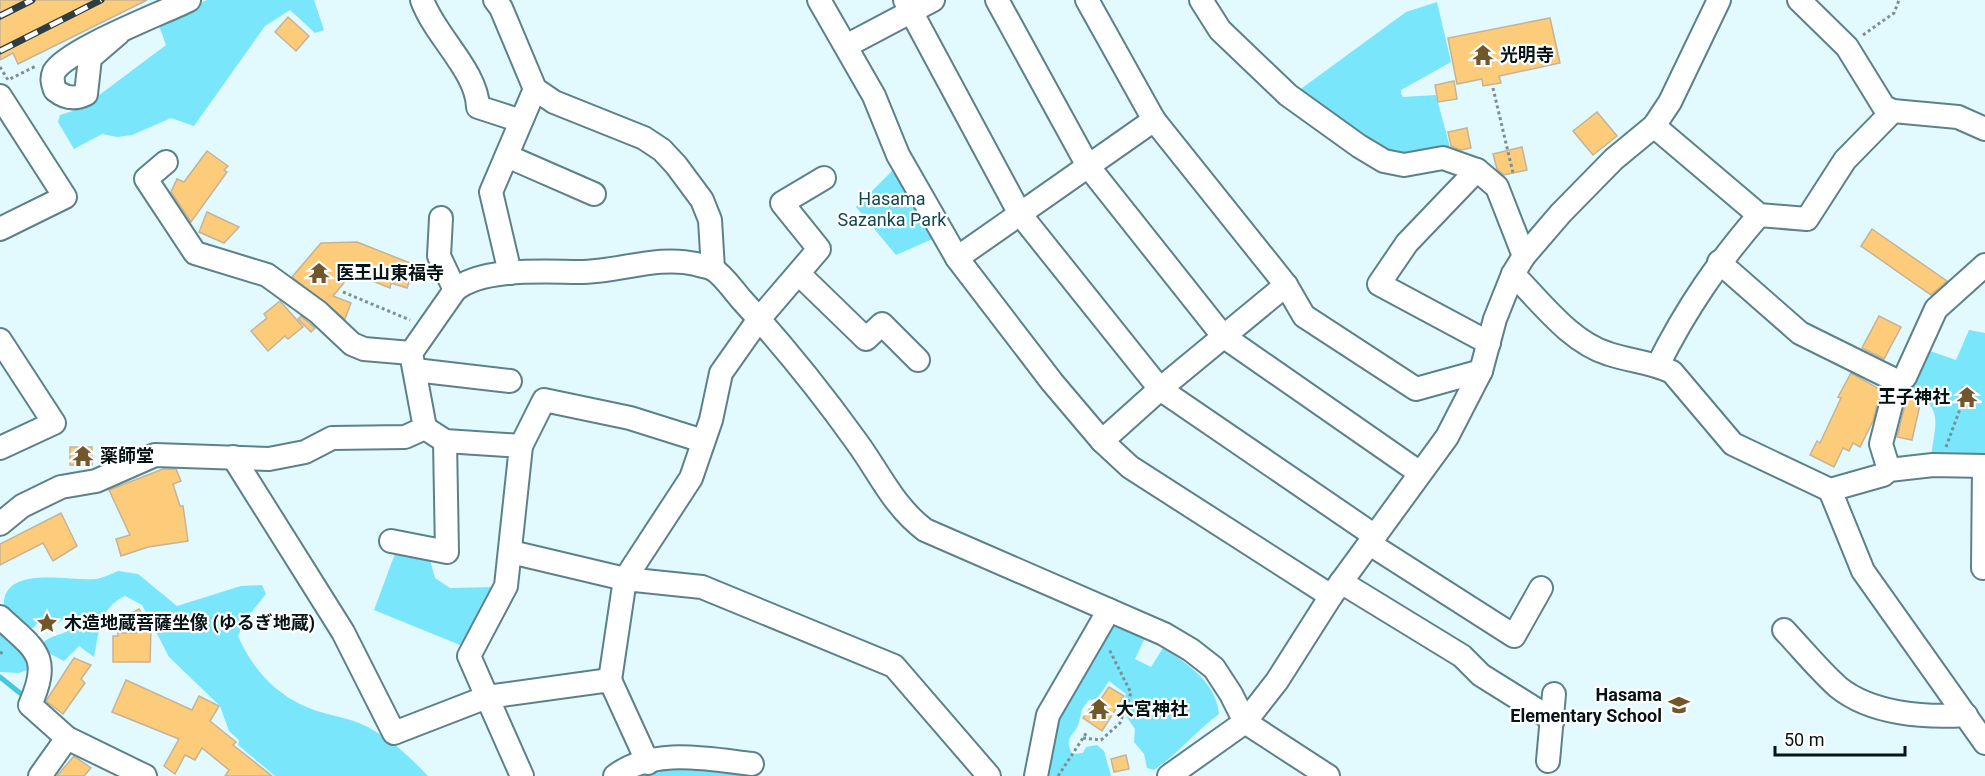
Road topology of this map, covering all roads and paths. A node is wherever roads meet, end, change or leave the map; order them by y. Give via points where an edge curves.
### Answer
1 (189, 0) edge
2 (422, 0) edge
3 (495, 0) edge
4 (819, 0) edge
5 (933, 0) edge
6 (997, 0) edge
7 (1087, 0) edge
8 (1201, 0) edge
9 (1719, 0) edge
10 (1799, 0) edge
11 (1899, 0) edge
12 (908, 6) edge
13 (118, 34) dead end
14 (846, 46) junction
15 (1847, 47) junction
16 (1493, 88) dead end
17 (535, 89) junction
18 (0, 96) edge
19 (1893, 111) junction
20 (1154, 120) junction
21 (521, 121) junction
22 (1654, 126) junction
23 (1985, 129) edge
24 (507, 156) junction
25 (166, 162) dead end
26 (1088, 166) junction
27 (1477, 170) junction
28 (1513, 175) dead end
29 (824, 178) dead end
30 (594, 194) dead end
31 (1020, 214) junction
32 (1759, 215) junction
33 (441, 218) dead end
34 (0, 229) edge
35 (957, 258) junction
36 (1719, 262) junction
37 (1518, 265) junction
38 (1985, 265) edge
39 (713, 269) junction
40 (510, 273) junction
41 (799, 274) junction
42 (1286, 285) junction
43 (455, 290) junction
44 (343, 292) dead end
45 (759, 319) junction
46 (427, 331) junction
47 (1223, 336) junction
48 (0, 341) edge
49 (1489, 343) junction
50 (918, 360) dead end
51 (413, 362) junction
52 (1658, 365) junction
53 (1481, 371) junction
54 (510, 381) dead end
55 (1897, 381) junction
56 (1160, 389) junction
57 (1960, 409) dead end
58 (425, 429) junction
59 (445, 441) junction
60 (704, 441) junction
61 (1102, 441) junction
62 (521, 446) junction
63 (0, 447) edge
64 (233, 457) junction
65 (1939, 466) junction
66 (1985, 466) edge
67 (1889, 470) junction
68 (1420, 473) junction
69 (1830, 490) junction
70 (0, 524) edge
71 (1373, 540) junction
72 (391, 541) dead end
73 (511, 552) junction
74 (1983, 568) dead end
75 (625, 579) junction
76 (1541, 588) dead end
77 (1336, 589) junction
78 (0, 617) edge
79 (1104, 619) junction
80 (1784, 630) dead end
81 (610, 680) junction
82 (1554, 694) dead end
83 (487, 697) junction
84 (1966, 715) junction
85 (1553, 720) junction
86 (1245, 722) junction
87 (1087, 732) dead end
88 (67, 738) junction
89 (1083, 738) junction
90 (1985, 743) edge
91 (1548, 761) dead end
92 (648, 763) junction
93 (752, 764) dead end
94 (40, 776) edge
95 (145, 776) edge
96 (522, 776) edge
97 (615, 776) edge
98 (989, 776) edge
99 (1036, 776) edge
100 (1058, 776) edge
101 (1169, 776) edge
102 (1328, 776) edge

1 - 13 street
2 - 21 street via 478,92 478,107
3 - 17 street
4 - 14 street
5 - 12 street
6 - 26 street
7 - 20 street
8 - 27 street via 1220,30 1288,95 1359,146 1384,161 1404,165 1443,158
9 - 22 street via 1670,102
10 - 15 street
11 - 15 path via 1894,13
12 - 14 street
12 - 31 street
14 - 35 street via 874,96 898,155
15 - 19 street via 1877,98
16 - 28 path
17 - 21 street
17 - 39 street via 554,102 644,138 663,150 702,200 710,220
18 - 34 street via 64,197
19 - 23 street via 1958,117
19 - 32 street via 1845,160 1807,219
20 - 26 street
20 - 42 street
21 - 24 street
22 - 32 street
22 - 37 street via 1614,159
24 - 30 street
24 - 40 street via 490,192
25 - 51 street via 146,179 195,253 267,275 318,312 352,344
26 - 31 street
26 - 47 street
27 - 37 street via 1497,187
27 - 49 street via 1407,243 1379,284
29 - 41 street via 782,203 819,249
31 - 35 street
31 - 56 street
32 - 36 street
33 - 43 street via 440,256
35 - 61 street
36 - 52 street via 1685,313
36 - 55 street via 1800,333
37 - 49 street
37 - 52 street via 1571,333 1607,354
38 - 55 street via 1936,309 1905,376
39 - 40 street via 661,260 585,272
39 - 45 street
40 - 43 street via 463,283
41 - 45 street
41 - 50 street via 866,339 882,324
42 - 47 street
42 - 53 street via 1305,316 1416,389
43 - 46 street
44 - 46 path via 401,314
45 - 60 street via 721,373
45 - 79 street via 826,400 911,519 925,530
46 - 51 street
47 - 56 street
47 - 68 street
48 - 63 street via 54,423
49 - 53 street
51 - 54 street
51 - 58 street
52 - 69 street via 1684,383 1733,444
53 - 68 street via 1447,437
55 - 67 street via 1881,444
56 - 61 street
56 - 71 street
57 - 65 path
58 - 59 street
58 - 64 street via 405,437 332,438 305,452 269,459
59 - 62 street
59 - 72 street via 447,552
60 - 62 street via 630,418 544,400
60 - 75 street via 691,478
61 - 77 street via 1130,468
62 - 73 street
64 - 70 street via 155,455 96,481 61,487 22,506
64 - 83 street via 343,632 394,734
65 - 66 street
65 - 67 street
66 - 74 street
67 - 69 street
68 - 71 street
69 - 84 street via 1863,572
71 - 76 street via 1514,636
71 - 77 street
73 - 75 street
73 - 83 street via 506,586 469,656
75 - 81 street
75 - 98 street via 702,587 894,666
77 - 85 street via 1462,656 1481,675
77 - 86 street via 1277,681
78 - 88 street via 38,656 42,674 30,705
79 - 86 street via 1164,634 1191,650 1214,668
79 - 89 path via 1131,693 1120,723 1101,740
79 - 99 street via 1048,715
80 - 84 street via 1839,687 1863,703 1935,718
81 - 83 street
81 - 92 street
82 - 85 street
83 - 96 street
84 - 90 street
85 - 91 street
86 - 101 street
86 - 102 street
87 - 89 path
88 - 94 street
88 - 95 street
89 - 100 path
92 - 93 street via 679,756
92 - 97 street via 627,767

